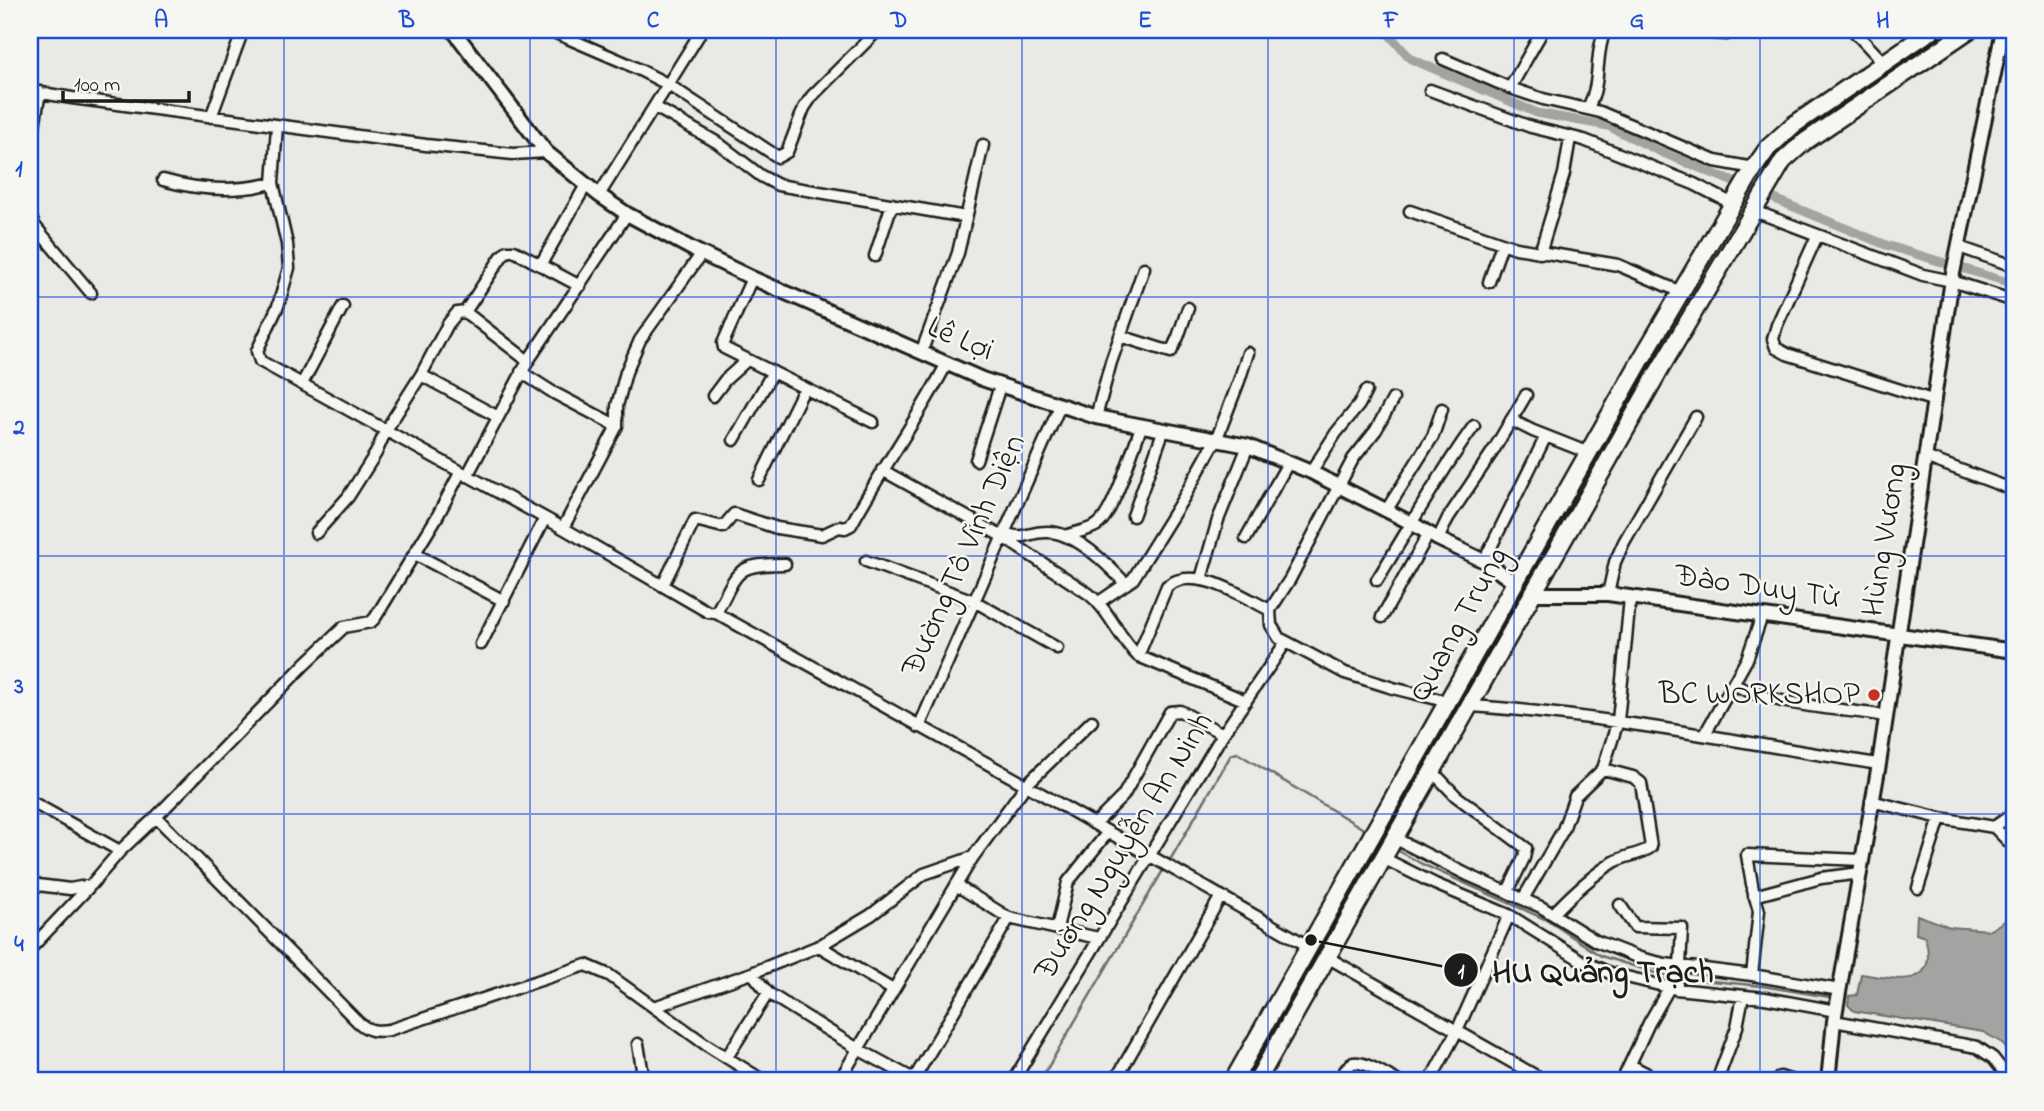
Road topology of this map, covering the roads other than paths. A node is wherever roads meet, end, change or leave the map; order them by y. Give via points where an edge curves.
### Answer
1 (243, 30) edge
2 (453, 30) edge
3 (549, 30) edge
4 (702, 30) edge
5 (878, 30) edge
6 (1543, 30) edge
7 (1605, 30) edge
8 (1739, 30) edge
9 (1853, 30) edge
10 (1932, 30) edge
11 (1969, 30) edge
12 (2003, 30) edge
13 (1714, 33) dead end
14 (1443, 59) dead end
15 (1884, 63) junction
16 (667, 84) junction
17 (1848, 87) junction
18 (1510, 88) junction
19 (1430, 90) dead end
20 (35, 91) edge
21 (1859, 104) junction
22 (655, 107) junction
23 (1588, 108) junction
24 (211, 117) junction
25 (276, 126) junction
26 (1570, 138) junction
27 (983, 145) dead end
28 (30, 149) edge
29 (546, 152) junction
30 (1752, 172) junction
31 (163, 180) dead end
32 (273, 183) junction
33 (586, 185) junction
34 (598, 195) junction
35 (1735, 201) junction
36 (892, 204) junction
37 (1410, 211) dead end
38 (1753, 211) junction
39 (627, 214) junction
40 (30, 215) edge
41 (966, 217) junction
42 (1817, 236) junction
43 (1502, 244) junction
44 (1959, 250) junction
45 (702, 253) junction
46 (1540, 253) junction
47 (875, 256) dead end
48 (541, 264) junction
49 (2014, 266) edge
50 (1144, 268) dead end
51 (1952, 277) junction
52 (752, 278) junction
53 (1489, 282) dead end
54 (580, 286) junction
55 (1681, 292) junction
56 (91, 293) dead end
57 (2014, 301) edge
58 (343, 306) dead end
59 (1188, 308) dead end
60 (465, 312) junction
61 (1120, 336) junction
62 (921, 353) junction
63 (1248, 353) dead end
64 (1642, 358) junction
65 (527, 361) junction
66 (746, 361) junction
67 (946, 365) junction
68 (1660, 369) junction
69 (521, 372) junction
70 (773, 372) junction
71 (421, 375) junction
72 (302, 384) junction
73 (1000, 386) junction
74 (804, 389) junction
75 (1366, 391) dead end
76 (1526, 395) dead end
77 (713, 396) dead end
78 (1393, 399) dead end
79 (1935, 401) junction
80 (1060, 406) junction
81 (1442, 410) dead end
82 (498, 417) junction
83 (1096, 417) junction
84 (1696, 417) dead end
85 (1511, 420) junction
86 (873, 422) dead end
87 (1142, 425) junction
88 (617, 426) junction
89 (1474, 426) dead end
90 (1164, 429) junction
91 (386, 430) junction
92 (1546, 436) junction
93 (1217, 438) junction
94 (734, 440) dead end
95 (1248, 446) junction
96 (1589, 453) junction
97 (1925, 457) junction
98 (976, 460) dead end
99 (1288, 463) junction
100 (882, 470) junction
101 (1311, 472) junction
102 (464, 474) junction
103 (760, 480) dead end
104 (1338, 486) junction
105 (2014, 490) edge
106 (1386, 511) junction
107 (1133, 516) dead end
108 (545, 518) junction
109 (1412, 524) junction
110 (564, 528) junction
111 (316, 533) dead end
112 (1003, 535) junction
113 (1065, 536) junction
114 (1434, 536) junction
115 (1246, 538) dead end
116 (415, 554) junction
117 (866, 561) dead end
118 (1484, 561) junction
119 (785, 564) dead end
120 (1201, 579) junction
121 (1377, 580) dead end
122 (1516, 583) junction
123 (1126, 584) junction
124 (663, 585) junction
125 (1534, 594) junction
126 (1608, 594) junction
127 (1630, 598) junction
128 (504, 601) junction
129 (974, 601) junction
130 (1099, 602) junction
131 (1270, 610) junction
132 (716, 613) junction
133 (1762, 616) junction
134 (1382, 617) dead end
135 (1898, 633) junction
136 (1286, 642) junction
137 (481, 645) dead end
138 (1057, 648) dead end
139 (2014, 650) edge
140 (1138, 656) junction
141 (1733, 684) junction
142 (1246, 701) junction
143 (1449, 702) junction
144 (1470, 706) junction
145 (1886, 716) junction
146 (1092, 721) dead end
147 (1618, 721) junction
148 (919, 727) junction
149 (1223, 734) junction
150 (1705, 734) junction
151 (1416, 761) junction
152 (1879, 764) junction
153 (1602, 769) junction
154 (1433, 772) junction
155 (1026, 785) junction
156 (30, 801) edge
157 (1871, 801) junction
158 (1387, 810) junction
159 (2014, 813) edge
160 (156, 817) junction
161 (1940, 818) junction
162 (1404, 821) junction
163 (1095, 824) junction
164 (1994, 827) junction
165 (1108, 832) junction
166 (1394, 838) junction
167 (2014, 847) edge
168 (120, 851) junction
169 (1149, 855) junction
170 (1361, 855) junction
171 (973, 857) junction
172 (1380, 862) junction
173 (1862, 866) junction
174 (30, 884) edge
175 (91, 885) junction
176 (956, 885) junction
177 (1918, 888) dead end
178 (1508, 891) junction
179 (1754, 895) junction
180 (1221, 897) junction
181 (1523, 899) junction
182 (1620, 905) dead end
183 (1553, 914) junction
184 (1509, 915) junction
185 (1009, 918) junction
186 (1057, 928) junction
187 (1098, 938) junction
188 (819, 946) junction
189 (1310, 947) junction
190 (30, 949) edge
191 (1327, 957) junction
192 (1680, 968) junction
193 (752, 973) junction
194 (1752, 975) junction
195 (1674, 986) junction
196 (893, 990) junction
197 (1840, 990) junction
198 (768, 993) junction
199 (1743, 996) junction
200 (654, 1006) junction
201 (1835, 1016) junction
202 (1458, 1031) junction
203 (638, 1044) dead end
204 (858, 1049) junction
205 (727, 1057) junction
206 (1630, 1065) junction
207 (916, 1080) edge
208 (644, 1081) edge
209 (764, 1081) edge
210 (839, 1081) edge
211 (1013, 1081) edge
212 (1115, 1081) edge
213 (1234, 1081) edge
214 (1257, 1081) edge
215 (1339, 1081) edge
216 (1397, 1081) edge
217 (1430, 1081) edge
218 (1545, 1081) edge
219 (1622, 1081) edge
220 (1661, 1081) edge
221 (1717, 1081) edge
222 (1777, 1081) edge
223 (1793, 1081) edge
224 (1828, 1081) edge
225 (2011, 1081) edge

1 - 24 street
2 - 29 street, Lê Lợi
3 - 16 street
4 - 16 street
5 - 16 street via 812,96 787,152 780,157
6 - 18 street
7 - 23 street via 1598,84
8 - 13 street
9 - 15 street
10 - 15 highway
11 - 21 highway
12 - 44 street, Hùng Vương
14 - 18 street
15 - 17 highway
16 - 22 street
17 - 21 highway
17 - 30 highway via 1792,126 1768,148
18 - 23 street
19 - 26 street
20 - 24 street
20 - 28 street
21 - 38 highway, Quang Trung via 1783,161
22 - 34 street
22 - 36 street via 778,185
23 - 30 street
24 - 25 street
25 - 29 street via 513,154
25 - 32 street
26 - 35 street
26 - 46 street
27 - 41 street
29 - 33 street, Lê Lợi
30 - 35 highway, Quang Trung
31 - 32 street via 218,189
32 - 72 street via 289,268 257,356
33 - 34 street, Lê Lợi
33 - 48 street
34 - 39 street, Lê Lợi
35 - 55 highway, Quang Trung
36 - 41 street
36 - 47 street
37 - 43 street
38 - 42 street
38 - 68 highway, Quang Trung
39 - 45 street, Lê Lợi
39 - 54 street
40 - 56 street
41 - 62 street via 953,270
42 - 51 street via 1923,275
42 - 79 street via 1777,325 1776,348
43 - 46 street
43 - 53 street
44 - 49 street
44 - 51 street, Hùng Vương
45 - 52 street, Lê Lợi
45 - 88 street via 640,340 626,372
46 - 55 street via 1618,265
48 - 54 street
48 - 60 street via 507,251
50 - 61 street
51 - 57 street
51 - 79 street, Hùng Vương
52 - 62 street, Lê Lợi
52 - 66 street via 723,343 727,351
54 - 65 street
55 - 64 highway, Quang Trung
58 - 72 street
59 - 61 street via 1171,352
60 - 65 street
60 - 71 street via 452,318
61 - 83 street
62 - 67 street, Lê Lợi
63 - 93 street
64 - 68 highway
64 - 96 highway, Quang Trung
65 - 69 street
66 - 70 street
66 - 77 street
67 - 73 street, Lê Lợi
67 - 100 street
68 - 125 highway, Quang Trung
69 - 82 street
69 - 88 street
70 - 74 street
70 - 94 street
71 - 82 street
71 - 91 street
72 - 91 street
73 - 80 street, Lê Lợi
73 - 98 street
74 - 86 street
74 - 103 street
75 - 101 street
76 - 85 street
78 - 104 street
79 - 97 street, Hùng Vương
80 - 83 street, Lê Lợi
80 - 112 street, Đường Tô Vĩnh Diện
81 - 106 street via 1433,436
82 - 102 street
83 - 87 street, Lê Lợi
84 - 126 street via 1624,542
85 - 92 street
85 - 114 street
87 - 90 street, Lê Lợi
87 - 113 street via 1104,517 1096,526
88 - 110 street
89 - 109 street
90 - 93 street, Lê Lợi
90 - 107 street
91 - 102 street
91 - 111 street via 348,497
92 - 96 street
92 - 118 street
93 - 95 street, Lê Lợi
93 - 123 street via 1140,569
95 - 99 street, Lê Lợi
95 - 120 street via 1218,520
96 - 122 highway, Quang Trung
97 - 105 street
97 - 135 street, Hùng Vương
99 - 101 street, Lê Lợi
99 - 115 street
100 - 112 street
100 - 124 street via 851,525 827,535 777,528 734,514 723,527 695,520
101 - 104 street, Lê Lợi
102 - 108 street
102 - 116 street
104 - 106 street, Lê Lợi
104 - 131 street
106 - 109 street, Lê Lợi
108 - 110 street
108 - 128 street
109 - 114 street, Lê Lợi
109 - 121 street
110 - 124 street
112 - 113 street via 1046,532
112 - 129 street, Đường Tô Vĩnh Diện
112 - 130 street
113 - 123 street via 1093,552
114 - 118 street, Lê Lợi
114 - 134 street
116 - 128 street
116 - 160 street via 375,618 344,627
117 - 129 street
118 - 122 street, Lê Lợi
119 - 132 street via 758,564 740,571
120 - 131 street
120 - 140 street via 1167,586
122 - 125 highway
122 - 143 highway, Quang Trung
123 - 130 street
124 - 132 street
125 - 126 street, Đào Duy Từ
125 - 144 highway, Quang Trung
126 - 127 street, Đào Duy Từ
127 - 133 street, Đào Duy Từ
127 - 147 street
128 - 137 street
129 - 138 street
129 - 148 street, Đường Tô Vĩnh Diện
130 - 140 street via 1125,644
131 - 136 street via 1273,631
132 - 148 street
133 - 135 street, Đào Duy Từ
133 - 141 street
135 - 139 street, Đào Duy Từ
135 - 145 street, Hùng Vương
136 - 142 street, Đường Nguyễn An Ninh
136 - 143 street via 1353,676
140 - 142 street
141 - 145 street via 1781,700
141 - 150 street
142 - 149 street, Đường Nguyễn An Ninh
143 - 151 highway, Quang Trung
144 - 147 street
144 - 154 highway, Quang Trung
145 - 152 street, Hùng Vương
146 - 155 street
147 - 150 street
147 - 153 street
148 - 155 street
149 - 163 street via 1180,710 1170,712 1124,796
149 - 169 street, Đường Nguyễn An Ninh
150 - 152 street
151 - 154 highway
151 - 158 highway, Quang Trung
152 - 157 street, Hùng Vương
153 - 181 street via 1575,796 1563,830
153 - 183 street via 1641,783 1651,847 1605,868
154 - 162 highway, Quang Trung
154 - 178 street via 1456,796 1526,848
155 - 163 street
155 - 171 street
156 - 168 street
157 - 161 street
157 - 173 street, Hùng Vương
158 - 162 highway
158 - 170 highway, Quang Trung
159 - 164 street
160 - 168 street
160 - 200 street via 370,1030 389,1030 586,965
161 - 164 street
161 - 177 street
162 - 166 highway, Quang Trung
163 - 165 street
164 - 167 street
165 - 169 street
165 - 186 street via 1068,882
166 - 172 highway, Quang Trung
166 - 178 street
168 - 175 street
169 - 180 street
169 - 187 street, Đường Nguyễn An Ninh
170 - 172 highway
170 - 189 highway, Quang Trung
171 - 176 street
171 - 188 street via 924,874 871,915
172 - 184 street
172 - 191 highway, Quang Trung
173 - 179 street
173 - 179 street via 1747,855
173 - 197 street, Hùng Vương
174 - 175 street via 69,889
175 - 190 street
176 - 185 street
176 - 196 street
178 - 181 street
179 - 194 street via 1759,911
180 - 189 street
180 - 212 street
181 - 183 street
182 - 192 street via 1635,927 1682,928
183 - 192 street via 1605,946
184 - 195 street via 1595,968
184 - 202 street
185 - 186 street
185 - 207 street
186 - 187 street
187 - 211 street, Đường Nguyễn An Ninh
188 - 193 street
188 - 196 street
189 - 191 highway
189 - 213 highway, Quang Trung
191 - 202 street
191 - 214 highway, Quang Trung
192 - 194 street
192 - 195 street
193 - 198 street
193 - 200 street
194 - 197 street
195 - 199 street
195 - 206 street via 1648,1023
196 - 204 street
197 - 201 street, Hùng Vương
198 - 204 street
198 - 205 street
199 - 201 street
199 - 221 street
200 - 205 street
201 - 224 street, Hùng Vương
201 - 225 street via 1977,1047 1993,1058
202 - 217 street
202 - 218 street
203 - 208 street
204 - 207 street
204 - 210 street
205 - 209 street
206 - 219 street
206 - 220 street
215 - 216 street via 1355,1063
222 - 223 street via 1780,1077

